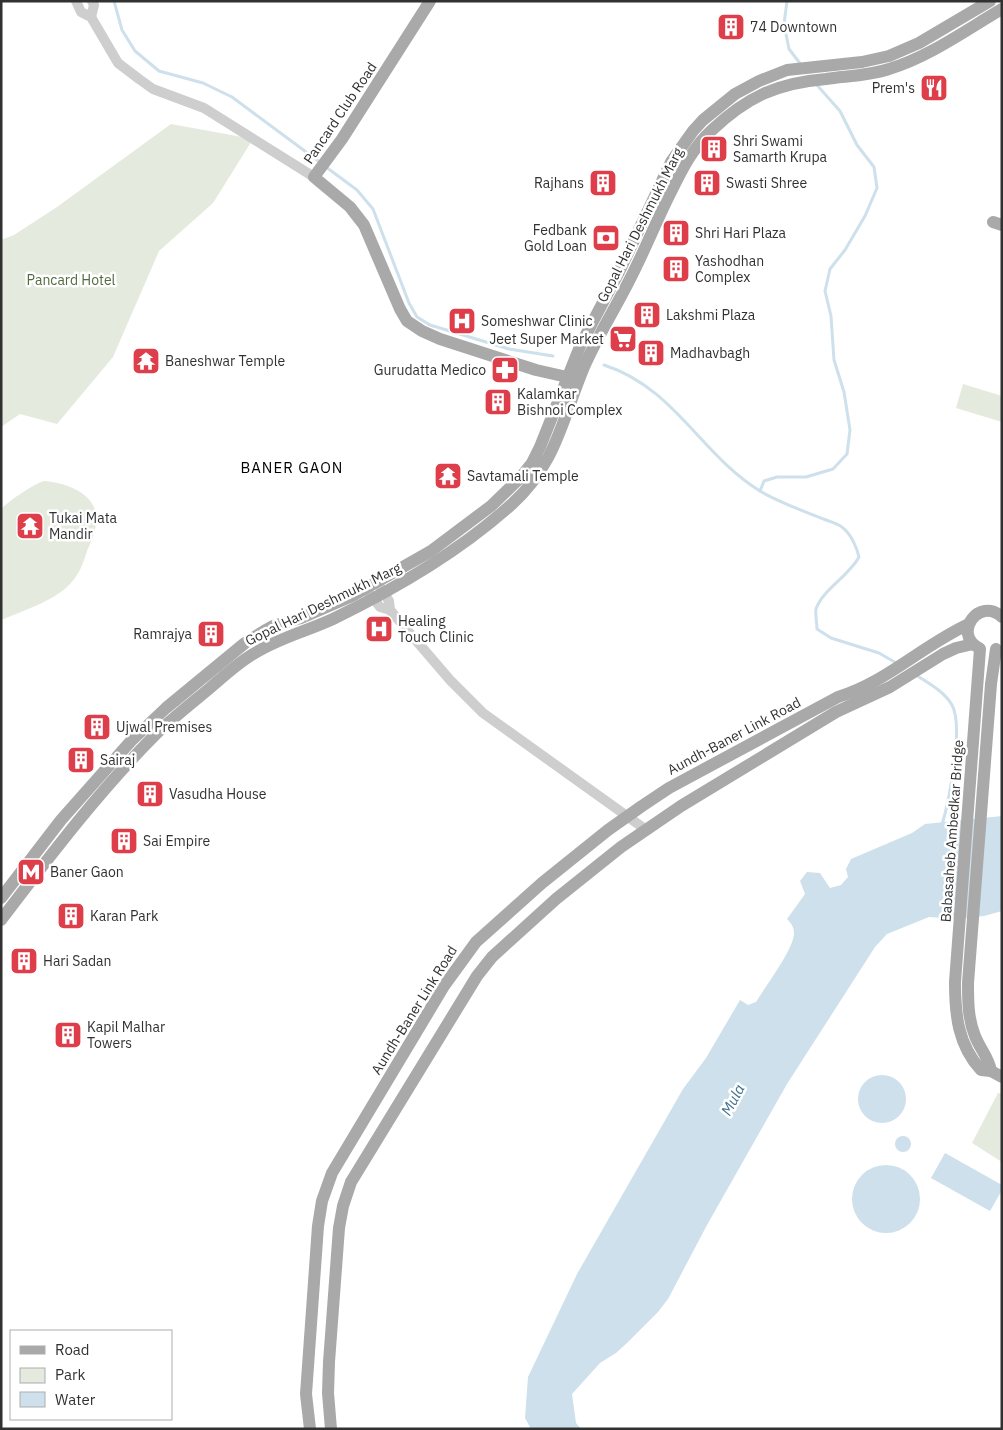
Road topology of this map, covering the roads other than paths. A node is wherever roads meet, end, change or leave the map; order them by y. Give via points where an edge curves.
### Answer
1 (76, 1) edge
2 (92, 1) edge
3 (430, 1) edge
4 (990, 1) edge
5 (1002, 9) edge
6 (91, 17) junction
7 (315, 176) junction
8 (567, 377) junction
9 (375, 590) junction
10 (1002, 602) edge
11 (987, 611) junction
12 (1002, 617) edge
13 (969, 624) junction
14 (976, 646) junction
15 (999, 646) edge
16 (886, 683) junction
17 (985, 683) junction
18 (627, 816) junction
19 (646, 830) junction
20 (1, 898) edge
21 (1, 920) edge
22 (996, 1074) edge
23 (322, 1200) junction
24 (343, 1206) junction
25 (310, 1429) edge
26 (331, 1429) edge

1 - 6 street via 81,12
2 - 6 street
3 - 7 main road, Pancard Club Road via 375,90
4 - 8 main road, Gopal Hari Deshmukh Marg via 919,43 889,56 787,70 759,81 703,120 671,162
5 - 9 main road, Gopal Hari Deshmukh Marg via 925,54 893,68 864,75 792,83 765,92 742,105 712,130 682,168 592,349 542,470 499,516 438,562
6 - 7 street via 118,62 153,89 204,108
7 - 8 main road, Pancard Club Road via 350,207 364,225 400,309 408,320 440,339
8 - 9 main road, Gopal Hari Deshmukh Marg via 540,447 521,477 491,506
9 - 18 street via 389,601 390,610 483,713
9 - 20 main road, Gopal Hari Deshmukh Marg via 264,631 166,708 82,795
9 - 21 main road, Gopal Hari Deshmukh Marg via 326,622 288,635 253,654 174,717 105,789
10 - 11 main road
11 - 12 main road
11 - 13 main road via 976,614
13 - 14 main road via 968,637
13 - 16 main road via 920,652
14 - 15 main road via 989,650
14 - 16 main road via 956,648
14 - 17 main road
15 - 17 main road
16 - 18 main road, Aundh-Baner Link Road via 838,697 669,788
16 - 19 main road, Aundh-Baner Link Road
17 - 22 main road, Babasaheb Ambedkar Bridge via 962,982 956,1012 962,1039 974,1063 981,1070
18 - 19 street
18 - 23 main road, Aundh-Baner Link Road via 542,883 476,942 332,1173
19 - 24 main road, Aundh-Baner Link Road via 556,899 492,957 462,998 351,1182
23 - 24 main road
23 - 25 main road, Aundh-Baner Link Road via 306,1394
24 - 26 main road, Aundh-Baner Link Road via 329,1362

